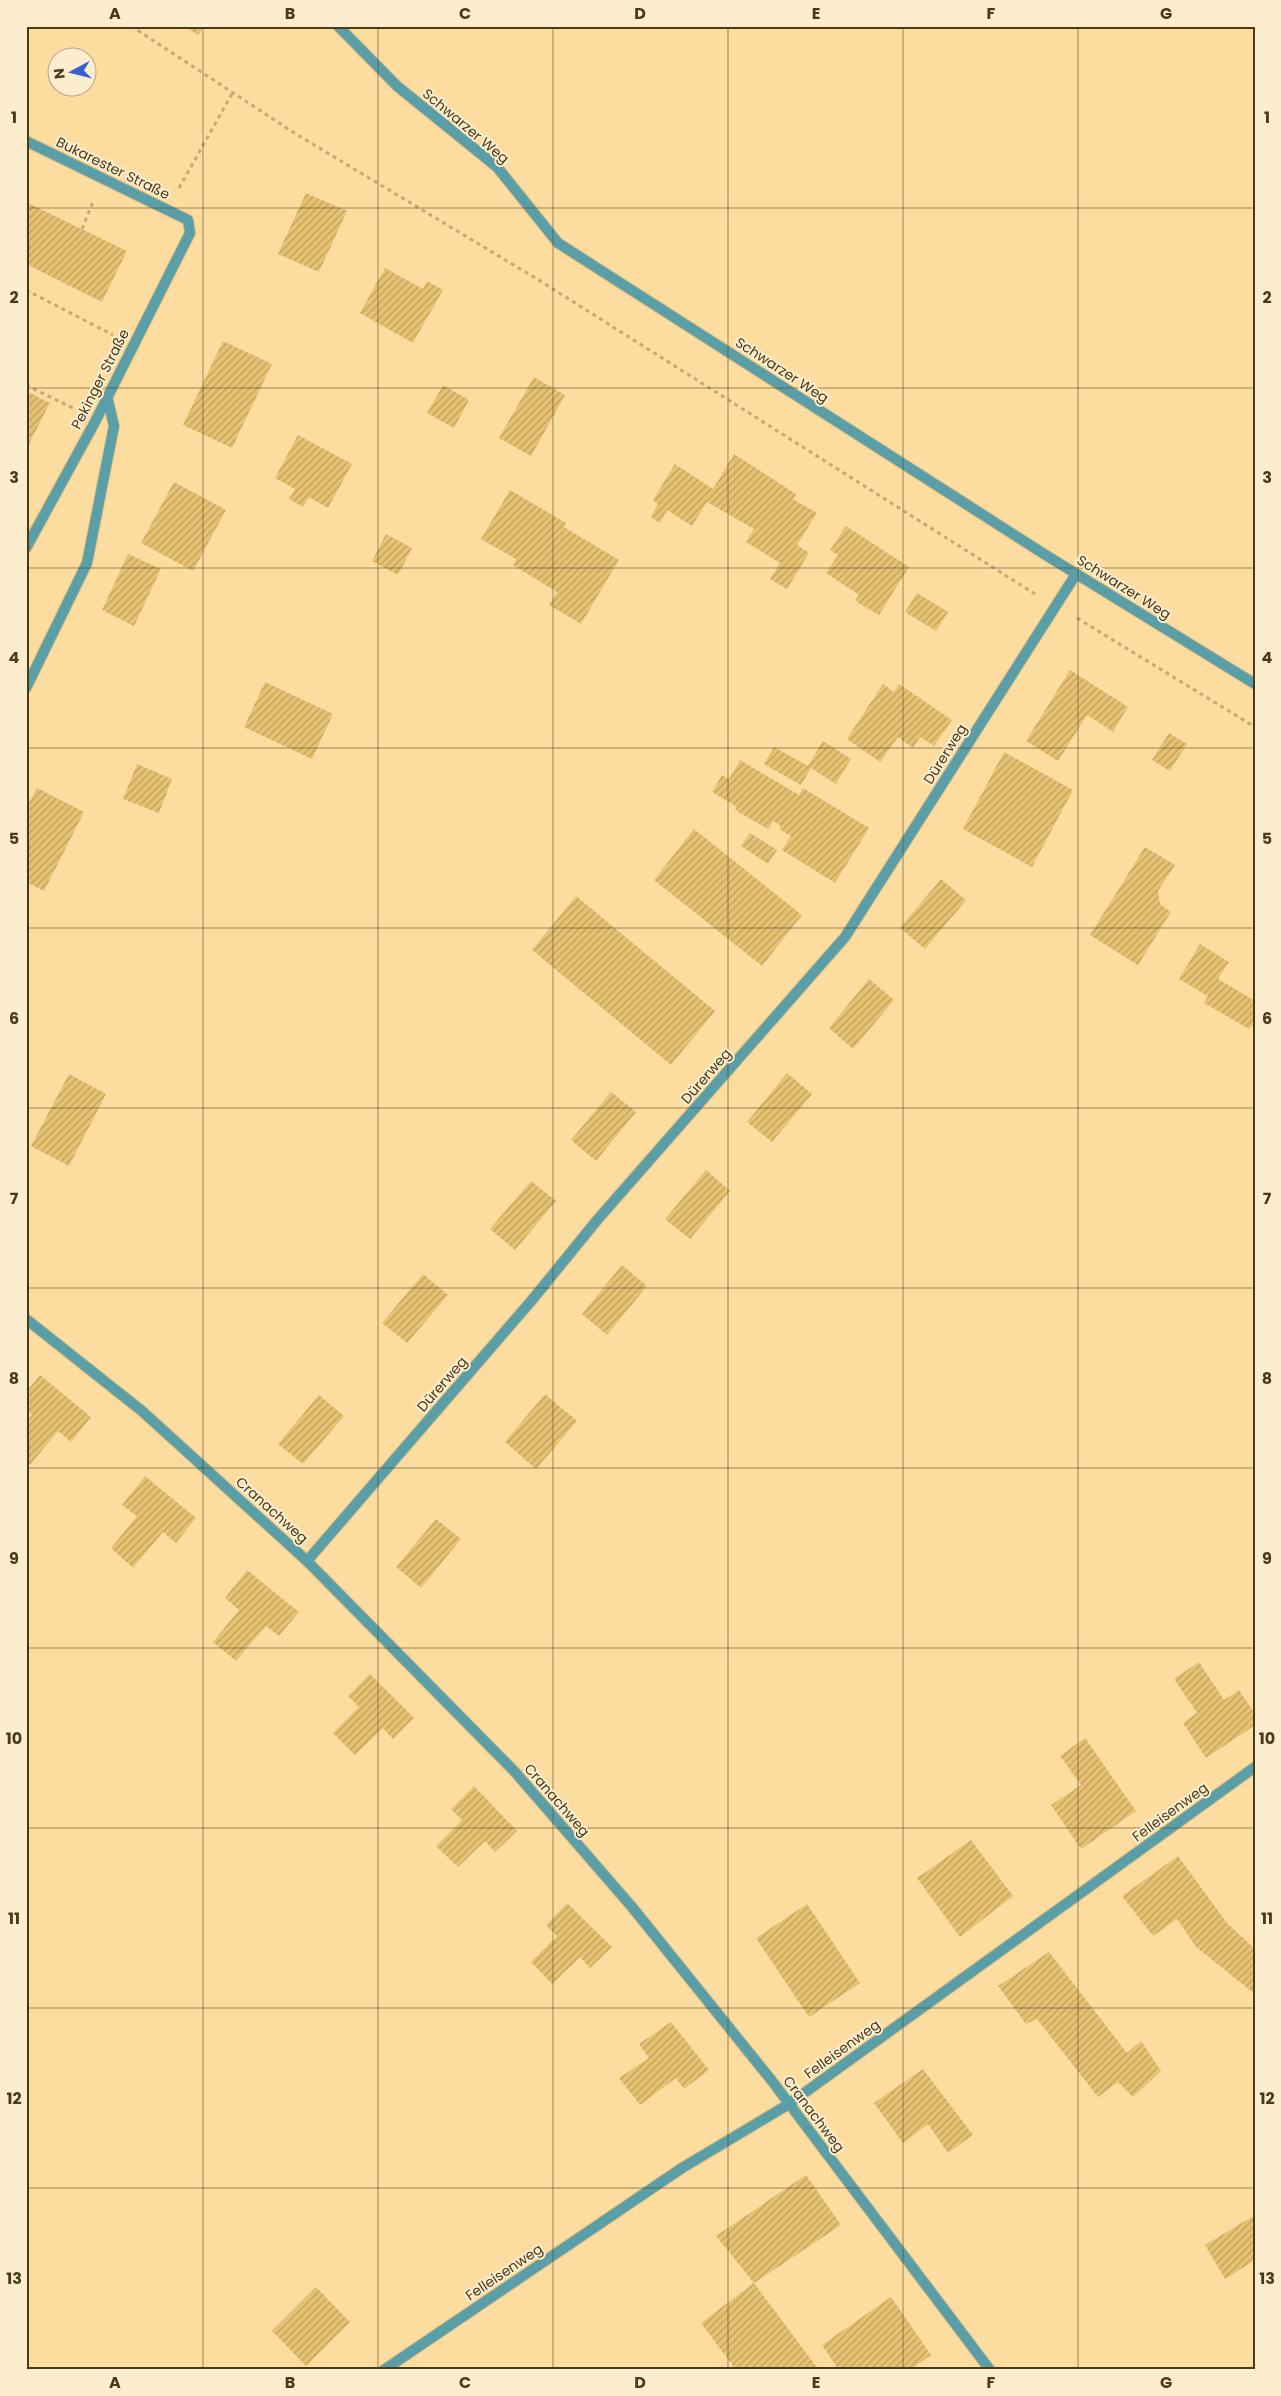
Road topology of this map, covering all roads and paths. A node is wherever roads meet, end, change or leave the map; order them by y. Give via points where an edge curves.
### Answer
1 (131, 26) edge
2 (338, 26) edge
3 (233, 92) junction
4 (26, 141) edge
5 (168, 209) junction
6 (188, 220) joint
7 (26, 290) edge
8 (133, 345) junction
9 (26, 385) edge
10 (107, 396) junction
11 (96, 420) junction
12 (26, 548) edge
13 (1076, 574) junction
14 (1055, 605) junction
15 (1255, 684) edge
16 (26, 688) edge
17 (1255, 727) edge
18 (26, 1319) edge
19 (307, 1561) junction
20 (1255, 1767) edge
21 (789, 2104) junction
22 (384, 2370) edge
23 (990, 2370) edge

1 - 3 path
2 - 13 street, Schwarzer Weg via 397,86 497,167 558,243
3 - 5 path
3 - 14 path
4 - 5 street, Bukarester Straße
5 - 6 street, Bukarester Straße
6 - 8 street, Pekinger Straße via 190,233
7 - 8 path
8 - 10 street, Pekinger Straße
9 - 11 path
10 - 11 street, Pekinger Straße
10 - 16 street via 114,426 87,563
11 - 12 street, Pekinger Straße
13 - 14 street, Dürerweg
13 - 15 street, Schwarzer Weg
14 - 17 path
14 - 19 street, Dürerweg via 845,937 598,1219
18 - 19 street, Cranachweg via 142,1410
19 - 21 street, Cranachweg via 515,1772 632,1907
20 - 21 street, Felleisenweg
21 - 22 street, Felleisenweg via 682,2168
21 - 23 street, Cranachweg

